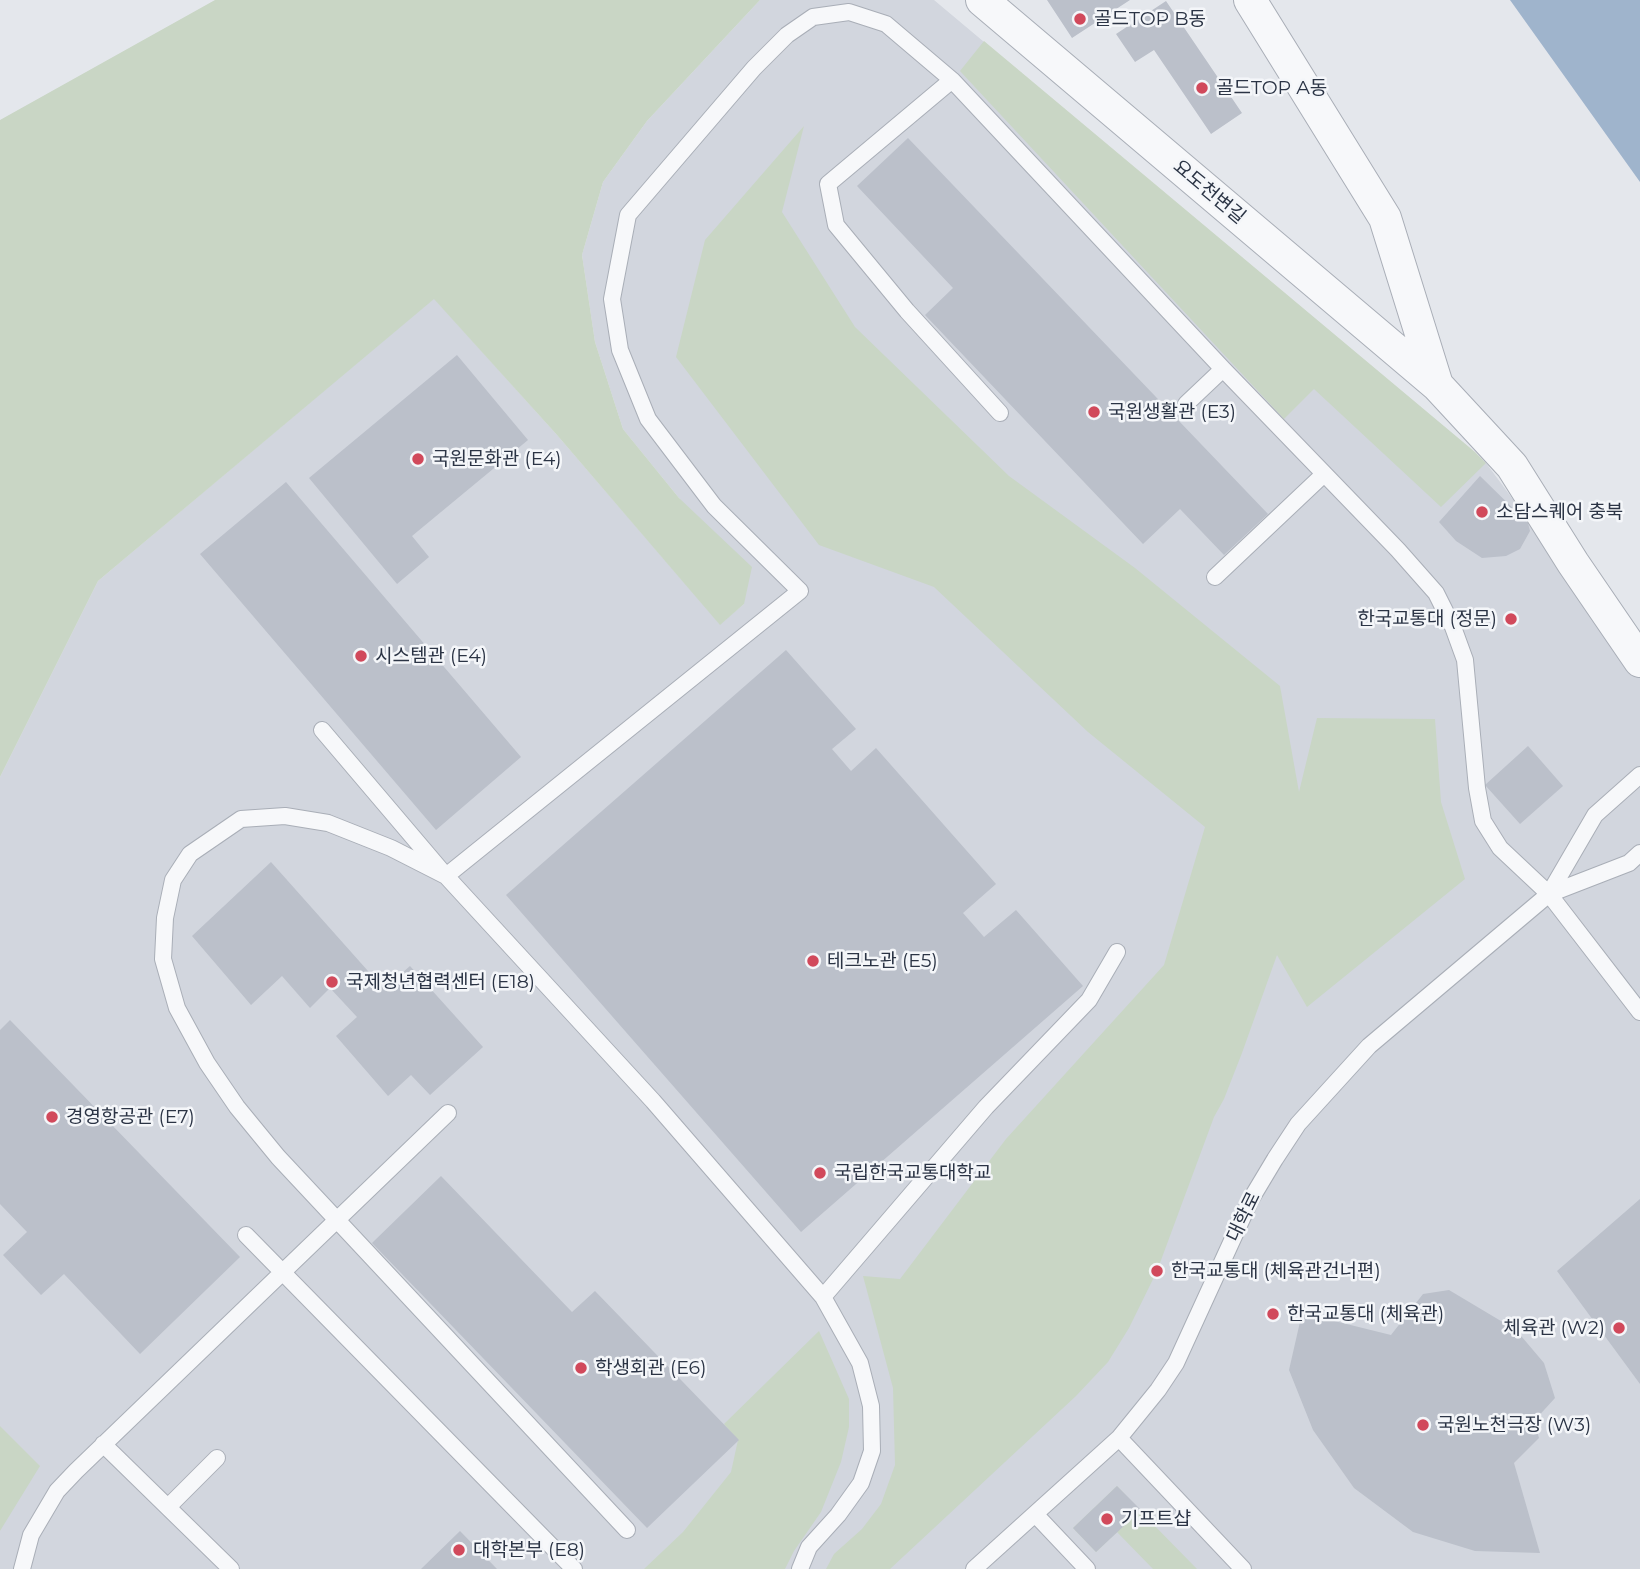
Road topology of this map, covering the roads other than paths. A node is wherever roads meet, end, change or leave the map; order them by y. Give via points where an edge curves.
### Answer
1 (982, 0) edge
2 (1250, 0) edge
3 (952, 79) junction
4 (1223, 369) junction
5 (1437, 385) junction
6 (1186, 404) dead end
7 (1000, 413) dead end
8 (1323, 475) junction
9 (1215, 577) dead end
10 (1640, 661) edge
11 (322, 730) dead end
12 (1640, 775) edge
13 (1640, 853) edge
14 (446, 876) junction
15 (1549, 894) junction
16 (1117, 952) dead end
17 (1640, 1013) edge
18 (448, 1113) dead end
19 (336, 1219) junction
20 (246, 1235) dead end
21 (282, 1271) junction
22 (824, 1297) junction
23 (1119, 1438) junction
24 (103, 1444) junction
25 (218, 1458) dead end
26 (168, 1507) junction
27 (1035, 1514) junction
28 (627, 1530) dead end
29 (22, 1569) edge
30 (231, 1569) edge
31 (574, 1569) edge
32 (800, 1569) edge
33 (974, 1569) edge
34 (1087, 1569) edge
35 (1243, 1569) edge

1 - 5 street, 요도천변길
2 - 5 street, 요도천변길 via 1385,218
3 - 4 lane
3 - 7 lane via 828,184 836,225
3 - 14 lane via 886,24 849,12 813,17 754,68 628,215 612,299 620,350 648,419 714,506 800,591
4 - 6 lane
4 - 8 lane
5 - 10 street, 요도천변길 via 1512,466
8 - 9 lane
8 - 15 lane via 1436,593 1465,660 1483,821 1500,848
11 - 14 lane
12 - 15 lane, 대학로 via 1595,815
13 - 15 lane, 대학로 via 1629,863
14 - 19 lane via 328,823 285,816 241,819 190,855 173,880 163,959 177,1007 237,1107
14 - 22 lane via 653,1101
15 - 17 lane
15 - 23 lane, 대학로 via 1369,1046 1298,1124 1251,1199 1176,1363
16 - 22 lane via 1089,1000 986,1107
18 - 19 lane
19 - 21 lane
19 - 28 lane
20 - 21 lane
21 - 24 lane
21 - 31 lane
22 - 32 lane via 860,1363 871,1406 872,1451 861,1483 809,1547
23 - 27 lane, 대학로
23 - 35 lane
24 - 26 lane
24 - 29 lane via 57,1491 31,1535
25 - 26 lane
26 - 30 lane
27 - 33 lane, 대학로
27 - 34 lane

